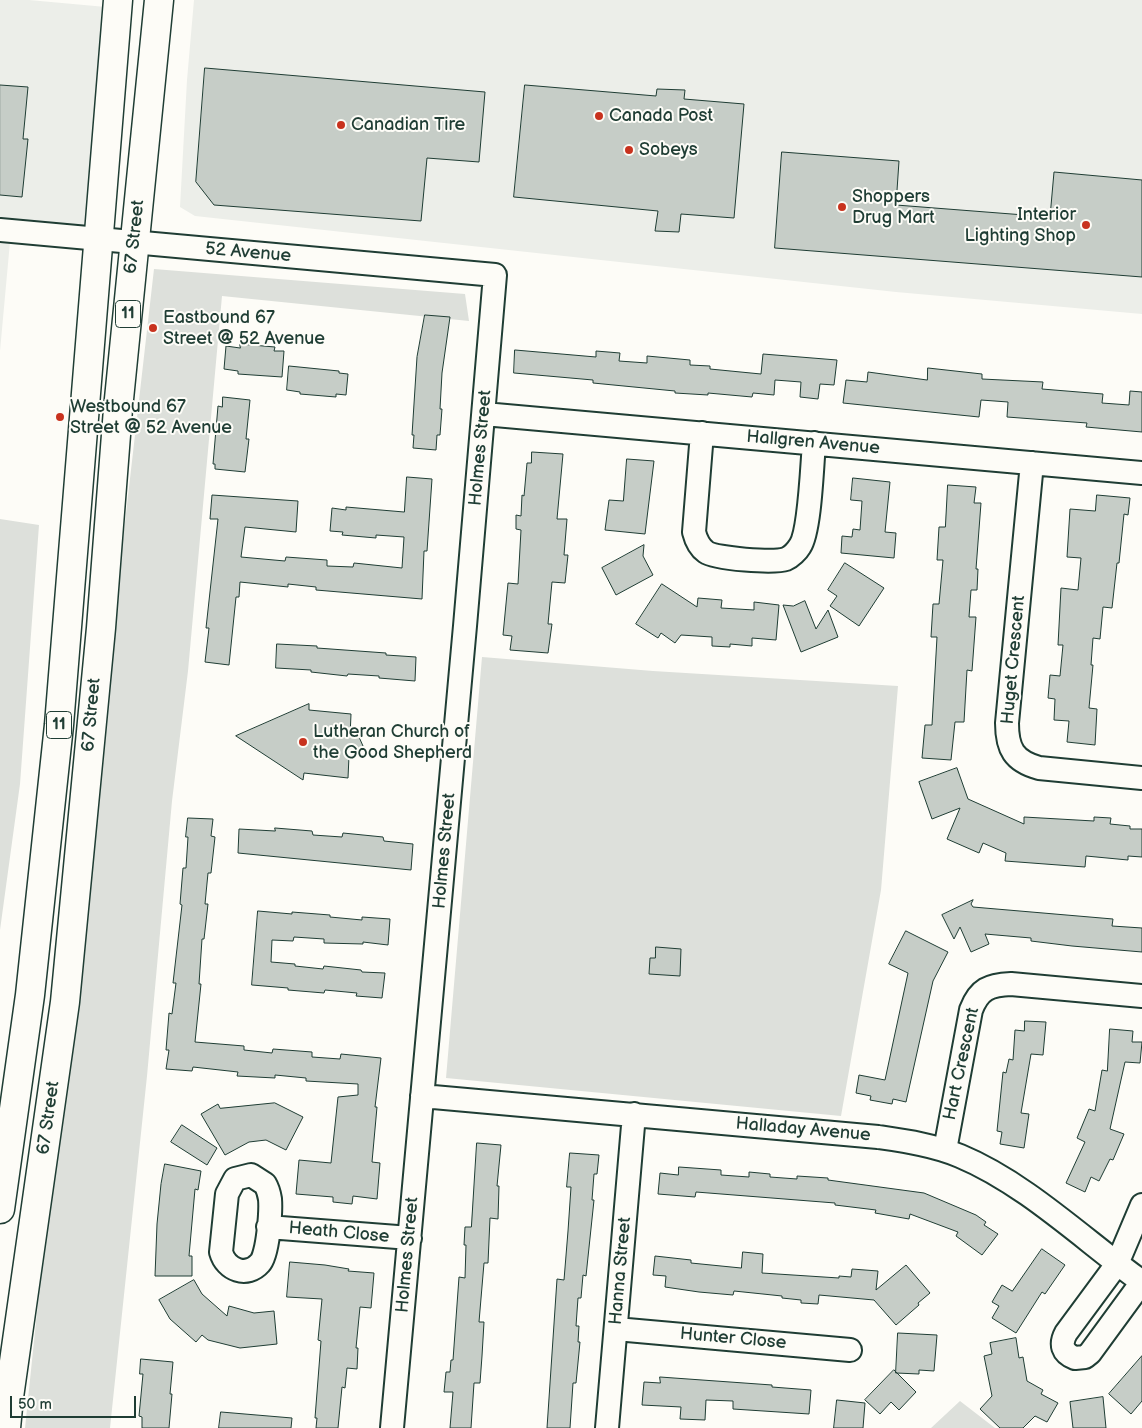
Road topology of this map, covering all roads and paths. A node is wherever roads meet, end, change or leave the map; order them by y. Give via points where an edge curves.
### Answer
1 (118, 0) edge
2 (159, 0) edge
3 (0, 230) edge
4 (99, 239) junction
5 (135, 242) junction
6 (495, 275) joint
7 (484, 414) junction
8 (702, 433) junction
9 (814, 443) junction
10 (1032, 463) junction
11 (1142, 473) edge
12 (1142, 778) edge
13 (1142, 996) edge
14 (422, 1096) junction
15 (634, 1114) junction
16 (945, 1150) junction
17 (1142, 1205) edge
18 (0, 1209) edge
19 (268, 1227) dead end
20 (410, 1238) junction
21 (1117, 1264) junction
22 (1142, 1282) edge
23 (616, 1329) junction
24 (850, 1350) dead end
25 (6, 1428) edge
26 (392, 1428) edge
27 (607, 1428) edge

1 - 4 main road, 67 Street / 11
2 - 5 main road, 67 Street / 11
3 - 4 street, 52 Avenue
4 - 5 street, 52 Avenue
4 - 18 main road, 67 Street / 11 via 59,725 30,995
5 - 6 street, 52 Avenue
5 - 25 main road, 67 Street / 11 via 65,1002
6 - 7 street, Holmes Street
7 - 8 street, Hallgren Avenue
7 - 14 street, Holmes Street
8 - 9 street, Hallgren Avenue
8 - 9 street via 694,532 706,552 723,557 780,560 792,556 801,546
9 - 10 street, Hallgren Avenue
10 - 11 street, Hallgren Avenue
10 - 12 street, Huget Crescent via 1007,724 1009,742 1019,760 1033,766
13 - 16 street, Hart Crescent via 1011,984 993,986 979,994 971,1010
14 - 15 street, Halladay Avenue
14 - 20 street, Holmes Street
15 - 16 street, Halladay Avenue via 878,1137
15 - 23 street, Hanna Street
16 - 21 street, Halladay Avenue via 1012,1183
17 - 21 street
19 - 20 street, Heath Close
20 - 26 street, Holmes Street
21 - 22 street, Halladay Avenue
21 - 22 street via 1066,1333 1062,1346 1069,1356 1081,1358 1090,1353
23 - 24 street, Hunter Close
23 - 27 street, Hanna Street

